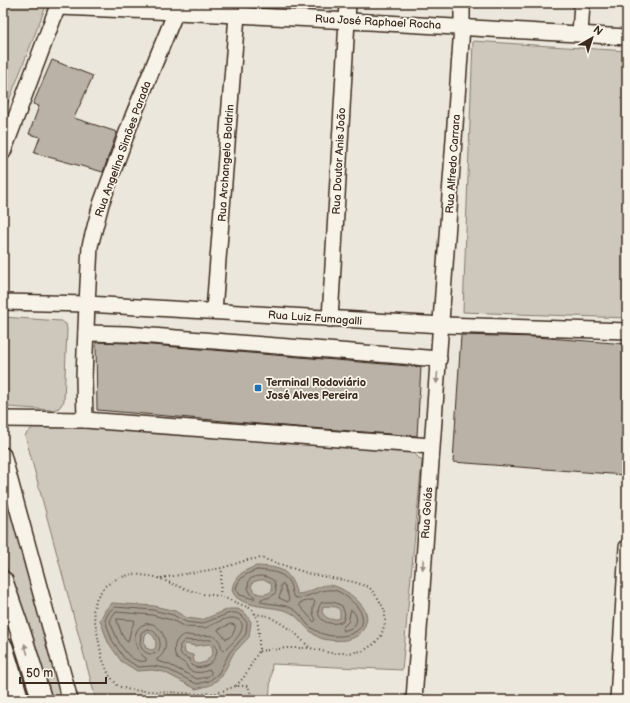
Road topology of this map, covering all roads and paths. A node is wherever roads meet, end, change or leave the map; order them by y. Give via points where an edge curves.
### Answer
1 (348, 3) edge
2 (462, 3) edge
3 (582, 3) edge
4 (58, 5) edge
5 (178, 7) edge
6 (237, 15) junction
7 (346, 20) junction
8 (462, 27) junction
9 (580, 34) junction
10 (627, 37) edge
11 (3, 152) edge
12 (3, 302) edge
13 (86, 304) junction
14 (214, 311) junction
15 (330, 319) junction
16 (442, 325) junction
17 (627, 331) edge
18 (86, 333) junction
19 (439, 359) junction
20 (3, 419) edge
21 (85, 420) junction
22 (431, 446) junction
23 (3, 455) edge
24 (627, 547) edge
25 (222, 568) junction
26 (160, 578) junction
27 (3, 581) edge
28 (220, 596) junction
29 (255, 614) junction
30 (3, 647) edge
31 (310, 648) junction
32 (259, 651) junction
33 (236, 686) junction
34 (19, 700) edge
35 (42, 700) edge
36 (70, 700) edge
37 (253, 700) edge
38 (414, 700) edge
39 (618, 700) edge

1 - 7 street, Rua Doutor Anis João
2 - 8 street, Rua Alfredo Carrara
3 - 9 street
4 - 5 street, Rua José Raphael Rocha
4 - 11 street
5 - 6 street, Rua José Raphael Rocha
5 - 13 street, Rua Angelina Simões Parada via 133,116 101,204 90,246
6 - 7 street, Rua José Raphael Rocha
6 - 14 street, Rua Archangelo Boldrin
7 - 8 street, Rua José Raphael Rocha
7 - 15 street, Rua Doutor Anis João
8 - 9 street, Rua José Raphael Rocha
8 - 16 street, Rua Alfredo Carrara
9 - 10 street, Rua José Raphael Rocha
12 - 13 street, Rua Luiz Fumagalli
13 - 14 street, Rua Luiz Fumagalli
13 - 18 street, Rua Angelina Simões Parada
14 - 15 street, Rua Luiz Fumagalli
15 - 16 street, Rua Luiz Fumagalli
16 - 17 street, Rua Luiz Fumagalli
16 - 19 street, Rua Goiás
18 - 19 street via 127,334
18 - 21 street, Rua Angelina Simões Parada
19 -> 22 street, Rua Goiás
20 - 21 street
21 - 22 street
22 -> 38 street, Rua Goiás
23 - 36 street
24 - 39 street
25 - 26 path
25 - 28 path
25 - 31 path via 261,558 310,574 369,587 385,611 381,636 374,644 362,651 348,653 330,653
26 - 28 path via 183,588
26 - 33 path via 133,574 118,578 105,586 97,597 93,611 108,675 118,686 130,690 200,694 217,693
35 -> 27 main road
28 - 29 path via 252,609
29 - 31 path via 268,616 282,624
29 - 32 path
30 - 34 main road
31 - 32 path
32 - 33 path
33 - 37 path via 248,686

